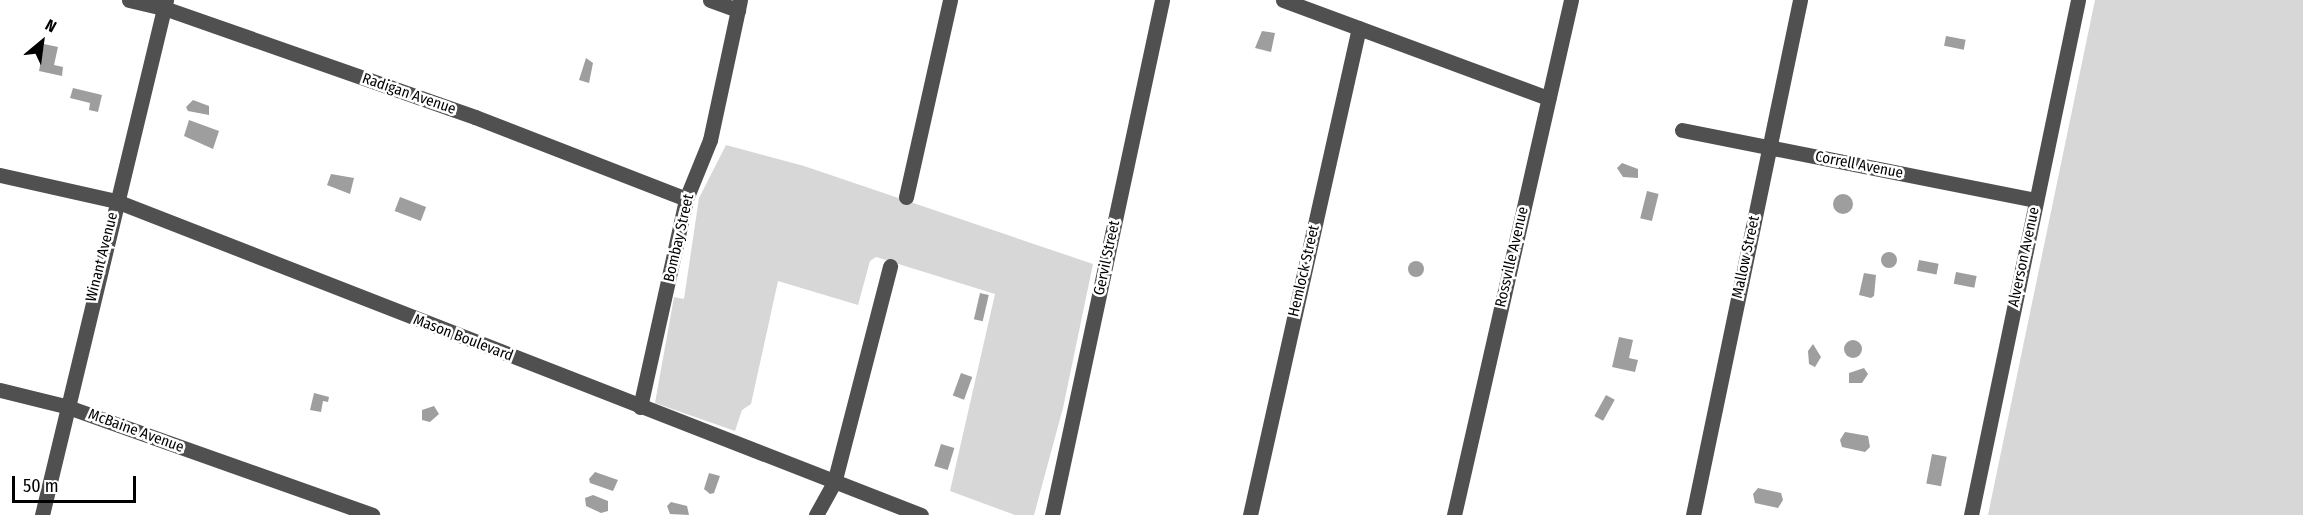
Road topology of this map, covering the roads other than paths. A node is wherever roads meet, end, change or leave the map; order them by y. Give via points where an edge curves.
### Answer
1 (129, 0) edge
2 (710, 0) edge
3 (950, 0) edge
4 (1162, 0) edge
5 (1283, 0) edge
6 (1571, 0) edge
7 (1800, 0) edge
8 (2078, 0) edge
9 (165, 4) edge
10 (739, 5) edge
11 (1359, 28) junction
12 (1548, 98) junction
13 (1682, 130) dead end
14 (1769, 147) junction
15 (0, 176) edge
16 (906, 197) dead end
17 (686, 199) junction
18 (2036, 200) junction
19 (116, 201) junction
20 (890, 266) dead end
21 (0, 390) edge
22 (65, 406) junction
23 (640, 407) junction
24 (834, 483) junction
25 (42, 515) edge
26 (372, 515) edge
27 (816, 515) edge
28 (921, 515) edge
29 (1052, 515) edge
30 (1250, 515) edge
31 (1454, 515) edge
32 (1693, 515) edge
33 (1971, 515) edge

1 - 9 street, Radigan Avenue
2 - 10 street
3 - 16 street
4 - 29 street, Gervil Street
5 - 11 street
6 - 12 street, Rossville Avenue
7 - 14 street, Mallow Street
8 - 18 street, Alverson Avenue
9 - 17 street, Radigan Avenue
9 - 19 street, Winant Avenue
10 - 17 street, Bombay Street via 710,140
11 - 12 street
11 - 30 street, Hemlock Street
12 - 31 street, Rossville Avenue
13 - 14 street, Correll Avenue
14 - 18 street, Correll Avenue
14 - 32 street, Mallow Street
15 - 19 street, Mason Boulevard
17 - 23 street, Bombay Street
18 - 33 street, Alverson Avenue
19 - 22 street, Winant Avenue
19 - 23 street, Mason Boulevard
20 - 24 street
21 - 22 street, McBaine Avenue
22 - 25 street, Winant Avenue
22 - 26 street, McBaine Avenue
23 - 24 street, Mason Boulevard
24 - 27 street
24 - 28 street, Mason Boulevard

